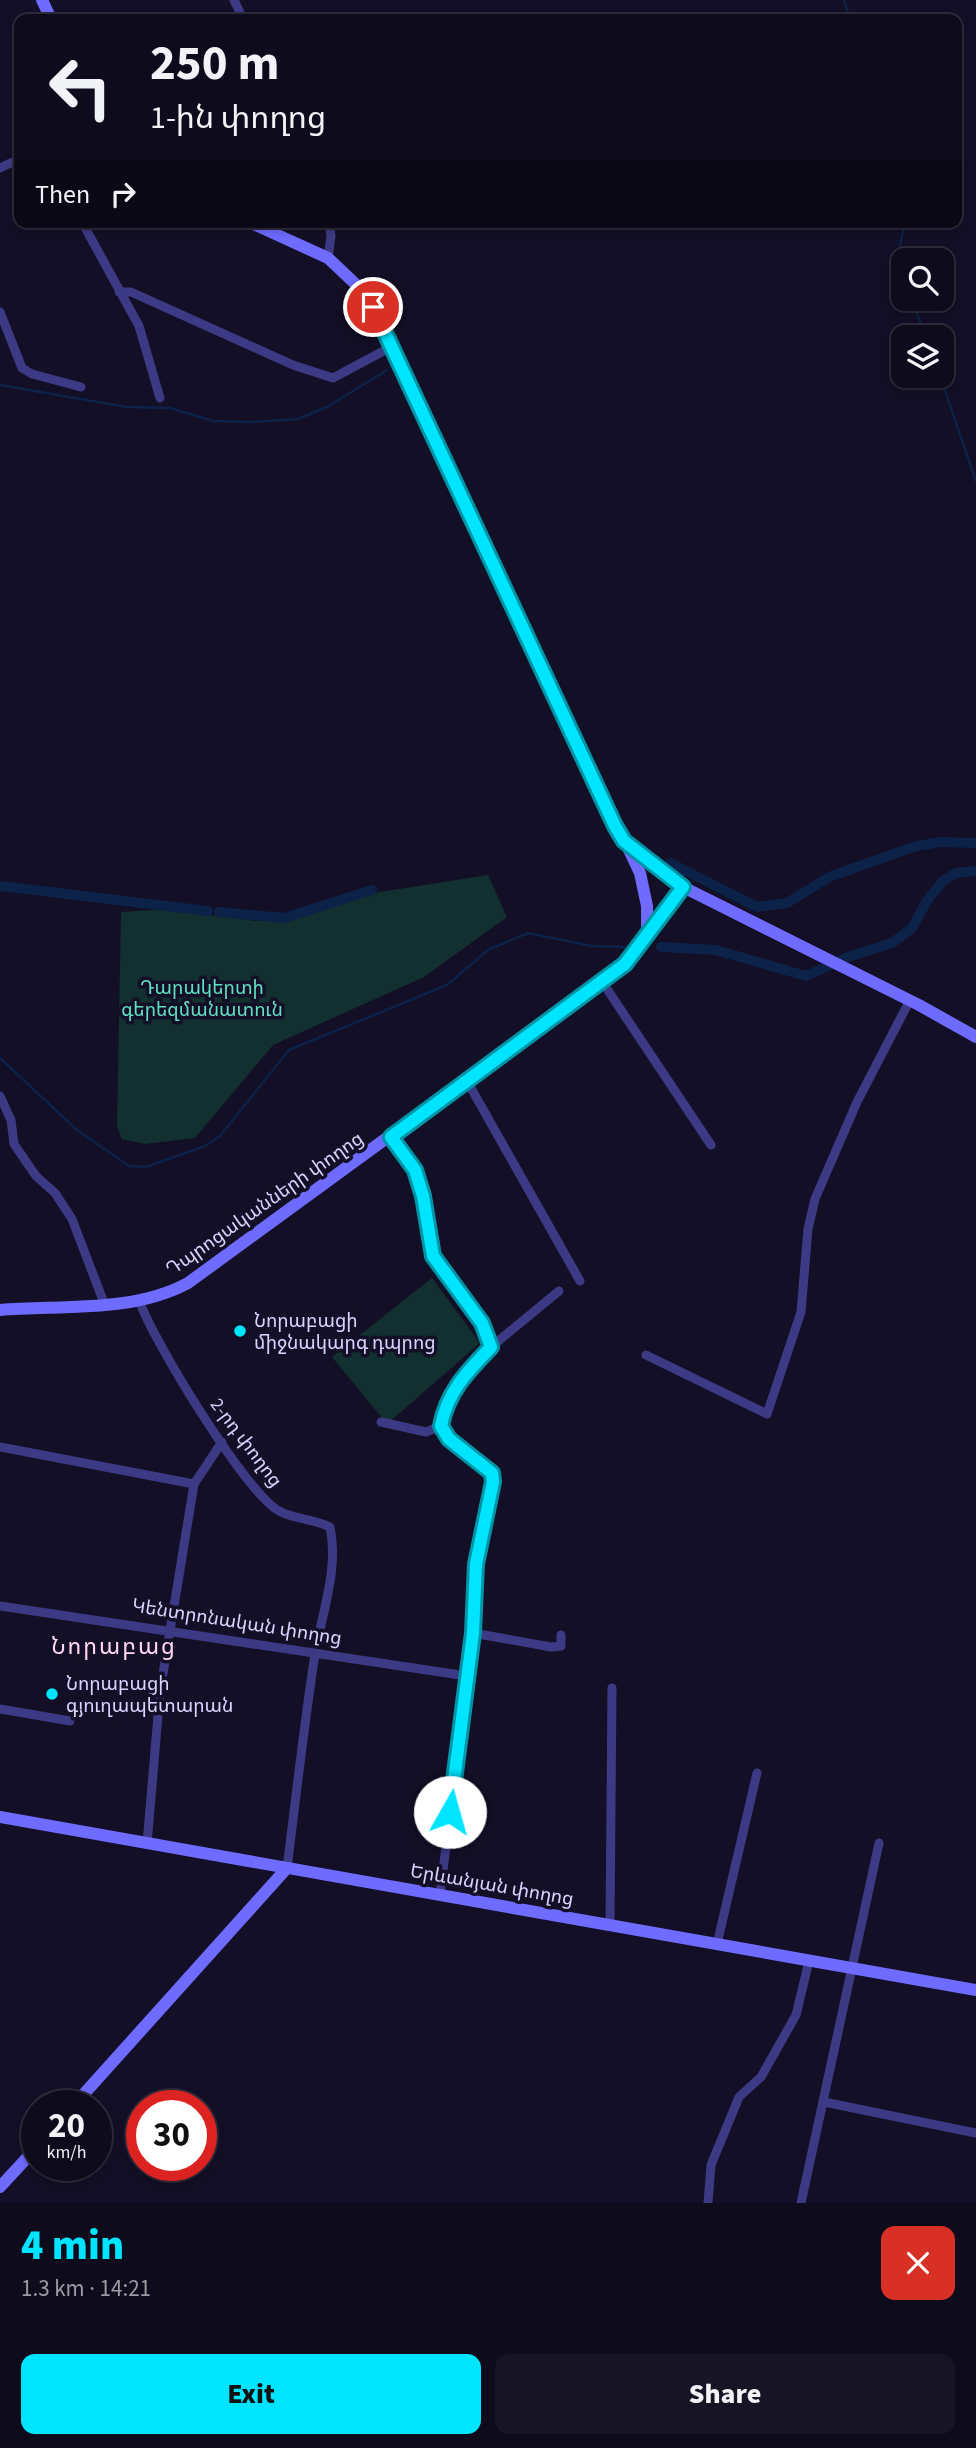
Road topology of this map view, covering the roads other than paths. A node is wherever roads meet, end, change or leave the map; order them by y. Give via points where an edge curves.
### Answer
1 (85, 228) edge
2 (262, 228) edge
3 (330, 228) edge
4 (328, 258) junction
5 (119, 292) junction
6 (0, 312) edge
7 (391, 347) junction
8 (81, 387) dead end
9 (160, 398) dead end
10 (624, 841) junction
11 (683, 887) junction
12 (647, 938) junction
13 (601, 980) junction
14 (909, 1000) junction
15 (976, 1037) edge
16 (467, 1081) junction
17 (0, 1096) edge
18 (391, 1137) junction
19 (710, 1145) dead end
20 (580, 1281) dead end
21 (559, 1291) dead end
22 (139, 1300) junction
23 (104, 1303) junction
24 (0, 1310) edge
25 (491, 1347) junction
26 (646, 1355) dead end
27 (381, 1422) dead end
28 (441, 1426) junction
29 (222, 1442) junction
30 (0, 1447) edge
31 (194, 1485) junction
32 (0, 1606) edge
33 (169, 1629) junction
34 (473, 1633) junction
35 (561, 1636) dead end
36 (316, 1653) junction
37 (467, 1676) junction
38 (612, 1688) dead end
39 (0, 1709) edge
40 (70, 1721) dead end
41 (757, 1773) dead end
42 (0, 1817) edge
43 (879, 1843) dead end
44 (147, 1844) junction
45 (287, 1868) junction
46 (440, 1894) junction
47 (610, 1925) junction
48 (717, 1944) junction
49 (809, 1961) junction
50 (851, 1969) junction
51 (976, 1990) edge
52 (87, 2090) edge
53 (824, 2102) junction
54 (976, 2133) edge
55 (21, 2164) edge
56 (0, 2187) edge
57 (708, 2203) edge
58 (801, 2203) edge

1 - 5 street
2 - 4 main road
3 - 4 street
4 - 7 main road via 366,294
5 - 7 street via 131,292 244,344 333,378
5 - 9 street via 139,326
6 - 8 street via 22,368
7 - 10 main road
10 - 11 main road
10 - 12 main road via 640,873
11 - 12 main road, Դպրոցականների փողոց
11 - 14 main road
12 - 13 main road, Դպրոցականների փողոց via 625,964
13 - 16 main road, Դպրոցականների փողոց
13 - 19 street
14 - 15 main road
14 - 26 street via 815,1199 801,1312 767,1414
16 - 18 main road, Դպրոցականների փողոց
16 - 20 street
17 - 23 street via 11,1120 14,1144 72,1219
18 - 22 main road, Դպրոցականների փողոց via 188,1283
18 - 25 street via 415,1170 433,1256 482,1323
21 - 25 street
22 - 23 main road, Դպրոցականների փողոց
22 - 29 street, 2-րդ փողոց via 186,1390
23 - 24 main road, Դպրոցականների փողոց
25 - 28 street via 454,1388
27 - 28 street via 426,1432
28 - 34 street via 449,1439 492,1473 476,1564
29 - 31 street
29 - 36 street, 2-րդ փողոց via 278,1511 330,1527 330,1578
30 - 31 street
31 - 33 street
32 - 33 street, Կենտրոնական փողոց
33 - 36 street, Կենտրոնական փողոց
33 - 44 street
34 - 35 street via 551,1647 561,1646
34 - 37 street
36 - 37 street, Կենտրոնական փողոց
36 - 45 street, 2-րդ փողոց
37 - 46 street
38 - 47 street
39 - 40 street
41 - 48 street
42 - 44 main road, Երևանյան փողոց
43 - 50 street
44 - 45 main road, Երևանյան փողոց
45 - 46 main road, Երևանյան փողոց
45 - 52 main road
46 - 47 main road, Երևանյան փողոց
47 - 48 main road, Երևանյան փողոց
48 - 49 main road, Երևանյան փողոց
49 - 50 main road, Երևանյան փողոց
49 - 57 street via 796,2015 761,2077 734,2108 711,2165
50 - 51 main road, Երևանյան փողոց
50 - 53 street
53 - 54 street
53 - 58 street
55 - 56 main road

